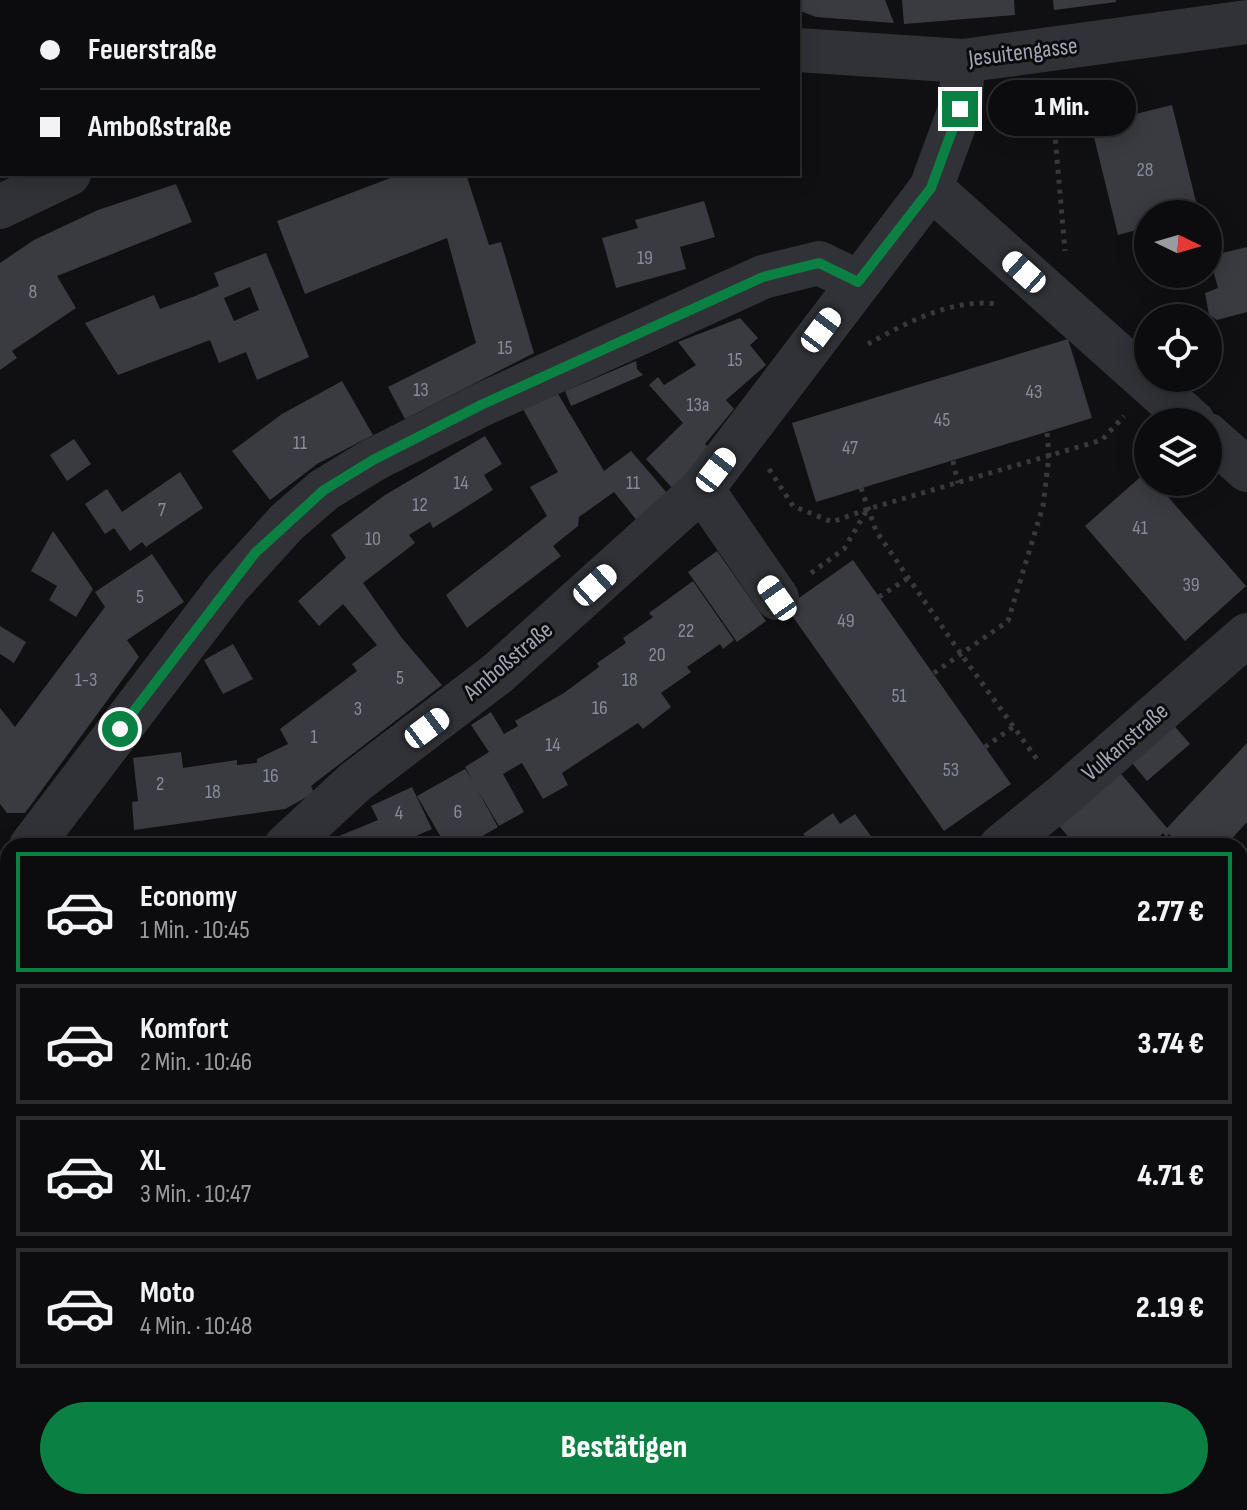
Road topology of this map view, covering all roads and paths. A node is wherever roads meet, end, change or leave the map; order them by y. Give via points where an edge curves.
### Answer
1 (1247, 22) edge
2 (1047, 49) junction
3 (800, 50) edge
4 (963, 61) junction
5 (65, 176) edge
6 (931, 188) junction
7 (0, 207) edge
8 (1065, 251) dead end
9 (858, 282) junction
10 (1007, 305) dead end
11 (861, 348) dead end
12 (1134, 369) edge
13 (1146, 392) edge
14 (1160, 392) edge
15 (1177, 408) edge
16 (1047, 432) dead end
17 (745, 433) junction
18 (1222, 448) edge
19 (1049, 456) junction
20 (953, 461) dead end
21 (1247, 470) edge
22 (958, 483) junction
23 (861, 488) dead end
24 (702, 489) junction
25 (868, 509) junction
26 (908, 578) junction
27 (879, 597) dead end
28 (777, 598) joint
29 (1247, 635) edge
30 (961, 654) junction
31 (934, 673) dead end
32 (1013, 727) junction
33 (985, 747) dead end
34 (1064, 795) junction
35 (37, 838) edge
36 (295, 838) edge
37 (1011, 838) edge

1 - 2 street, Jesuitengasse
2 - 4 street, Jesuitengasse
2 - 8 path
3 - 4 street, Jesuitengasse
4 - 6 street, Amboßstraße via 960,109
5 - 7 street
6 - 9 street, Amboßstraße
6 - 12 street
9 - 17 street, Amboßstraße
9 - 35 street via 819,263 763,277 481,405 324,490 255,553
10 - 11 path via 976,302 922,317
13 - 19 path via 1102,440
14 - 15 street
16 - 19 path
17 - 24 street, Amboßstraße
17 - 25 path via 793,506 832,522
18 - 21 street
19 - 22 path
19 - 30 path via 1043,506 1008,621
20 - 22 path
22 - 25 path
23 - 25 path
24 - 28 street
24 - 36 street, Amboßstraße via 498,673 355,782
25 - 26 path via 876,531
25 - 28 path via 844,549
26 - 27 path
26 - 30 path
29 - 34 street, Vulkanstraße
30 - 31 path
30 - 32 path
32 - 33 path
32 - 34 path
34 - 37 street, Vulkanstraße

